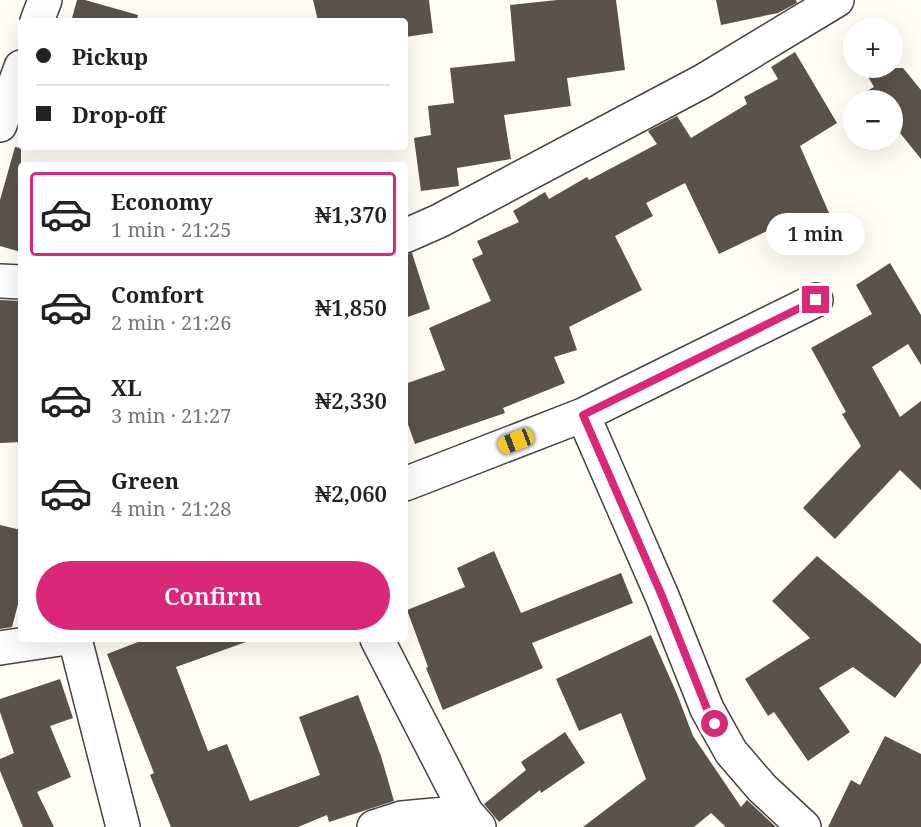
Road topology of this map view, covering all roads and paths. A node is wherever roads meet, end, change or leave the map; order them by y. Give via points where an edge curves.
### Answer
1 (45, 0) edge
2 (837, 0) edge
3 (38, 18) edge
4 (18, 75) edge
5 (0, 125) edge
6 (408, 235) edge
7 (0, 281) edge
8 (18, 282) edge
9 (816, 300) dead end
10 (583, 415) junction
11 (408, 483) edge
12 (40, 642) edge
13 (76, 642) edge
14 (379, 642) edge
15 (0, 648) edge
16 (473, 820) edge
17 (123, 827) edge
18 (374, 827) edge
19 (804, 827) edge

1 - 3 street
2 - 6 street via 703,81
4 - 5 street
7 - 8 street
9 - 10 street
10 - 11 street
10 - 19 street via 707,709 731,752
12 - 15 street
13 - 17 street
14 - 16 street
16 - 18 street via 402,818

